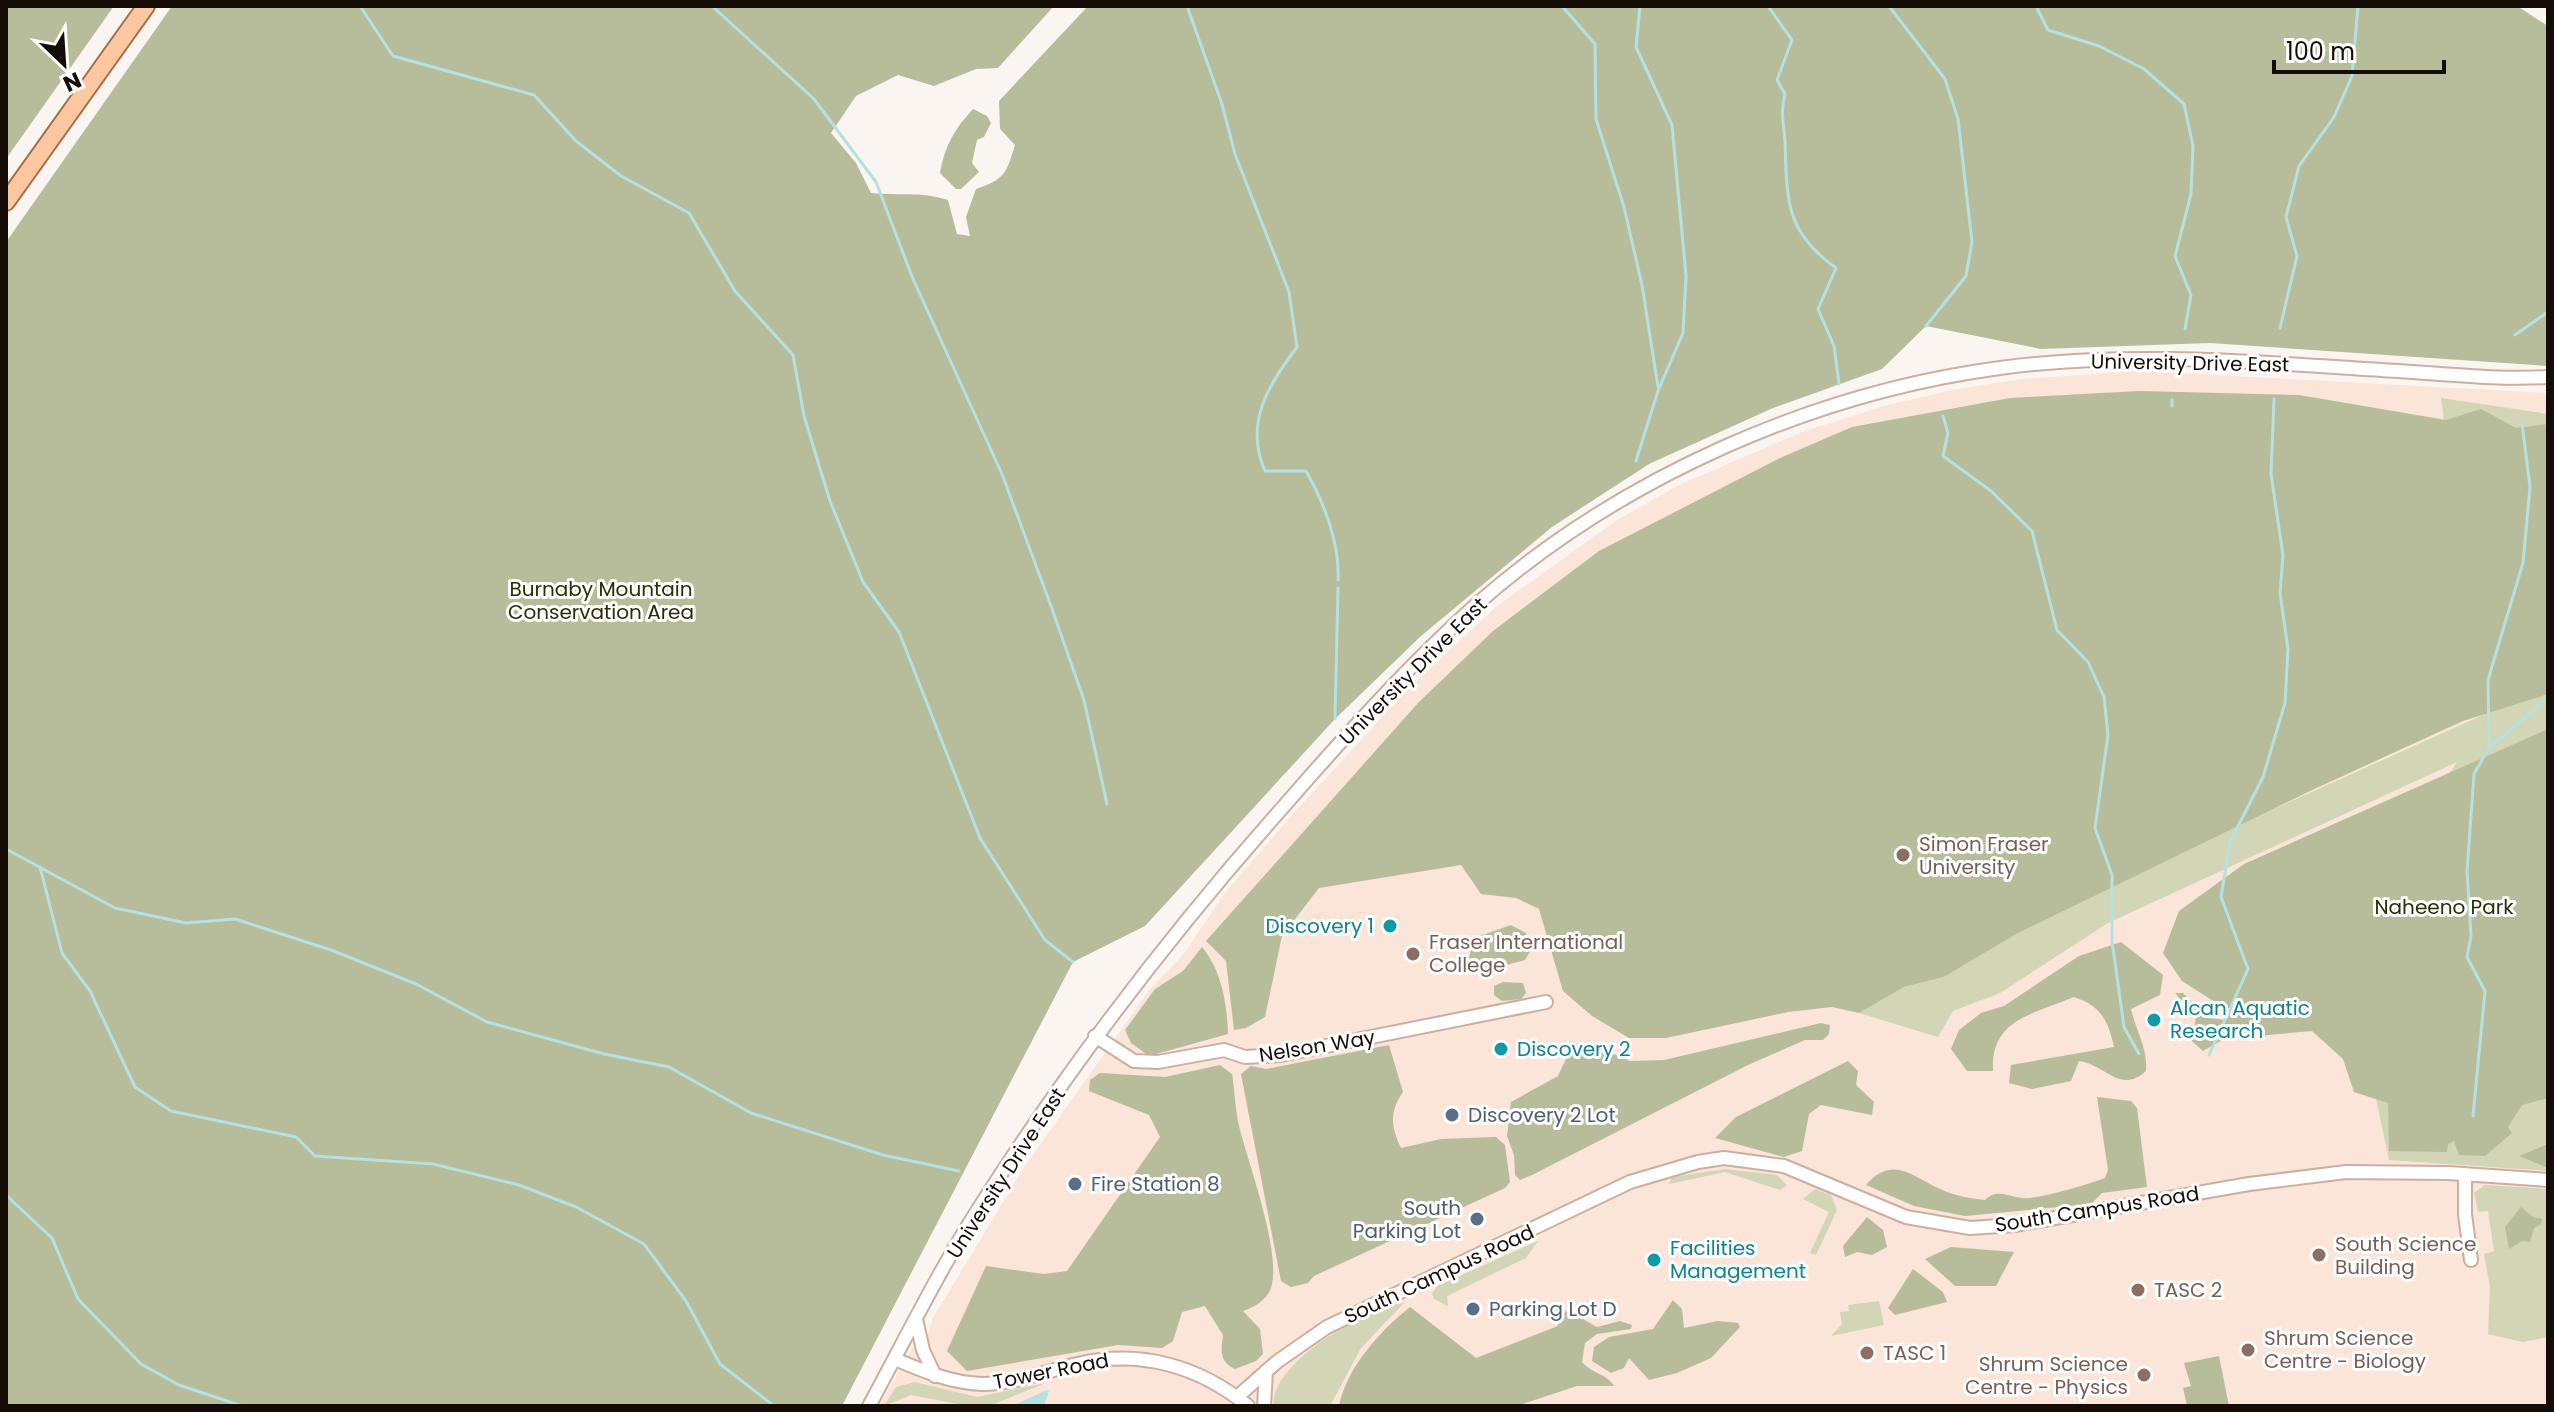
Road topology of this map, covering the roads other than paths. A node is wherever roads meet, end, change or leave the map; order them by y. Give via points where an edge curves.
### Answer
1 (146, 6) edge
2 (6, 202) edge
3 (2548, 380) edge
4 (1546, 1002) dead end
5 (1095, 1036) junction
6 (2465, 1174) junction
7 (2548, 1180) edge
8 (2471, 1260) dead end
9 (916, 1319) junction
10 (895, 1359) junction
11 (1266, 1371) junction
12 (935, 1376) junction
13 (1243, 1402) edge
14 (869, 1406) edge
15 (1264, 1406) edge

1 - 2 main road
3 - 5 street, University Drive East via 2088,359 1999,368 1882,393 1708,456 1564,538 1442,637 1328,755 1201,900
4 - 5 street, Nelson Way via 1281,1055 1245,1057 1224,1050 1134,1061
5 - 9 street, University Drive East via 980,1207
6 - 7 street, South Campus Road
6 - 8 street
6 - 11 street, South Campus Road via 2346,1172 1970,1228 1906,1217 1784,1166 1724,1158 1698,1162 1630,1182 1359,1311 1302,1343
9 - 10 street, University Drive East
9 - 12 street
10 - 12 street, Tower Road
10 - 14 street, University Drive East
11 - 13 street, South Campus Road
11 - 15 street
12 - 13 street, Tower Road via 1003,1382 1080,1363 1157,1360 1181,1367

